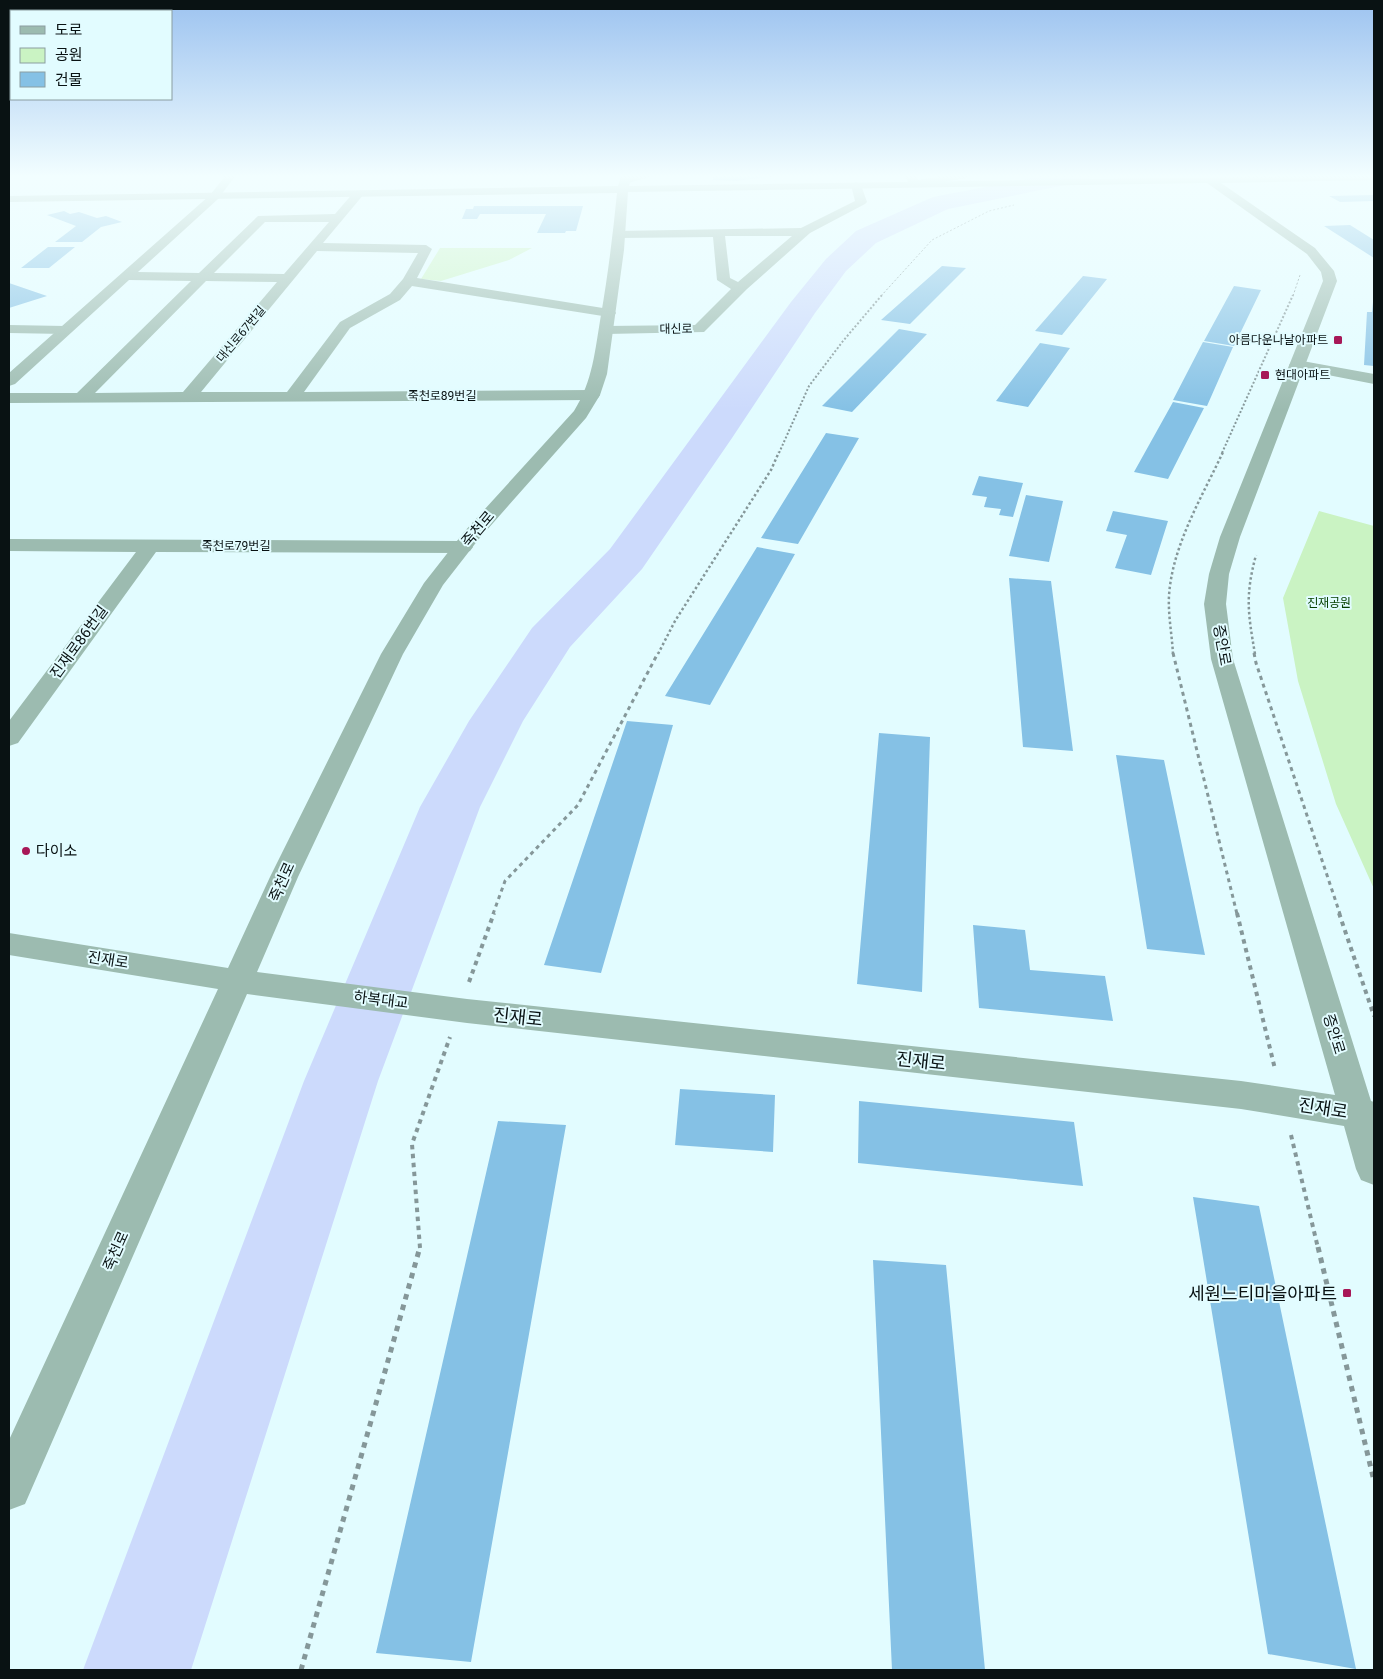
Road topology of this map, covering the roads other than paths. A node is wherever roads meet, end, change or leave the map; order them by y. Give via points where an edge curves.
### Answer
1 (151, 253) edge
2 (227, 253) edge
3 (307, 253) edge
4 (424, 253) edge
5 (617, 253) edge
6 (721, 253) edge
7 (780, 253) edge
8 (1314, 253) edge
9 (126, 276) junction
10 (202, 278) junction
11 (287, 278) junction
12 (409, 281) junction
13 (740, 288) junction
14 (607, 322) junction
15 (9, 330) edge
16 (65, 330) junction
17 (1297, 365) junction
18 (1374, 379) edge
19 (9, 381) edge
20 (592, 395) junction
21 (292, 396) junction
22 (82, 397) junction
23 (188, 397) junction
24 (9, 398) edge
25 (9, 545) edge
26 (150, 546) junction
27 (463, 547) junction
28 (9, 738) edge
29 (9, 944) edge
30 (238, 981) junction
31 (296, 989) joint
32 (462, 1009) joint
33 (1366, 1115) edge
34 (1374, 1169) edge
35 (9, 1488) edge

1 - 9 street
2 - 10 street
3 - 11 street, 대신로67번길
4 - 12 street
5 - 14 street, 죽천로
6 - 13 street via 724,280
7 - 13 street, 대신로
8 - 17 street, 증안로 via 1327,271 1330,281
9 - 10 street
9 - 16 street
10 - 11 street
10 - 22 street
11 - 23 street, 대신로67번길
12 - 14 street
12 - 21 street via 396,297 345,325
13 - 14 street, 대신로 via 699,329
14 - 20 street, 죽천로 via 600,374
15 - 16 street
16 - 19 street
17 - 18 street
17 - 33 street, 증안로 via 1230,537 1219,574 1215,604 1222,660
20 - 21 street, 죽천로89번길
20 - 27 street, 죽천로 via 580,414
21 - 23 street, 죽천로89번길
22 - 23 street, 죽천로89번길
22 - 24 street, 죽천로89번길
25 - 26 street, 죽천로79번길
26 - 27 street, 죽천로79번길
26 - 28 street, 진재로86번길
27 - 30 street, 죽천로 via 434,584 392,654 284,877
29 - 30 street, 진재로
30 - 31 street, 진재로
30 - 35 street, 죽천로
31 - 32 street, 하복대교
32 - 33 street, 진재로 via 1241,1095
33 - 34 street, 증안로

